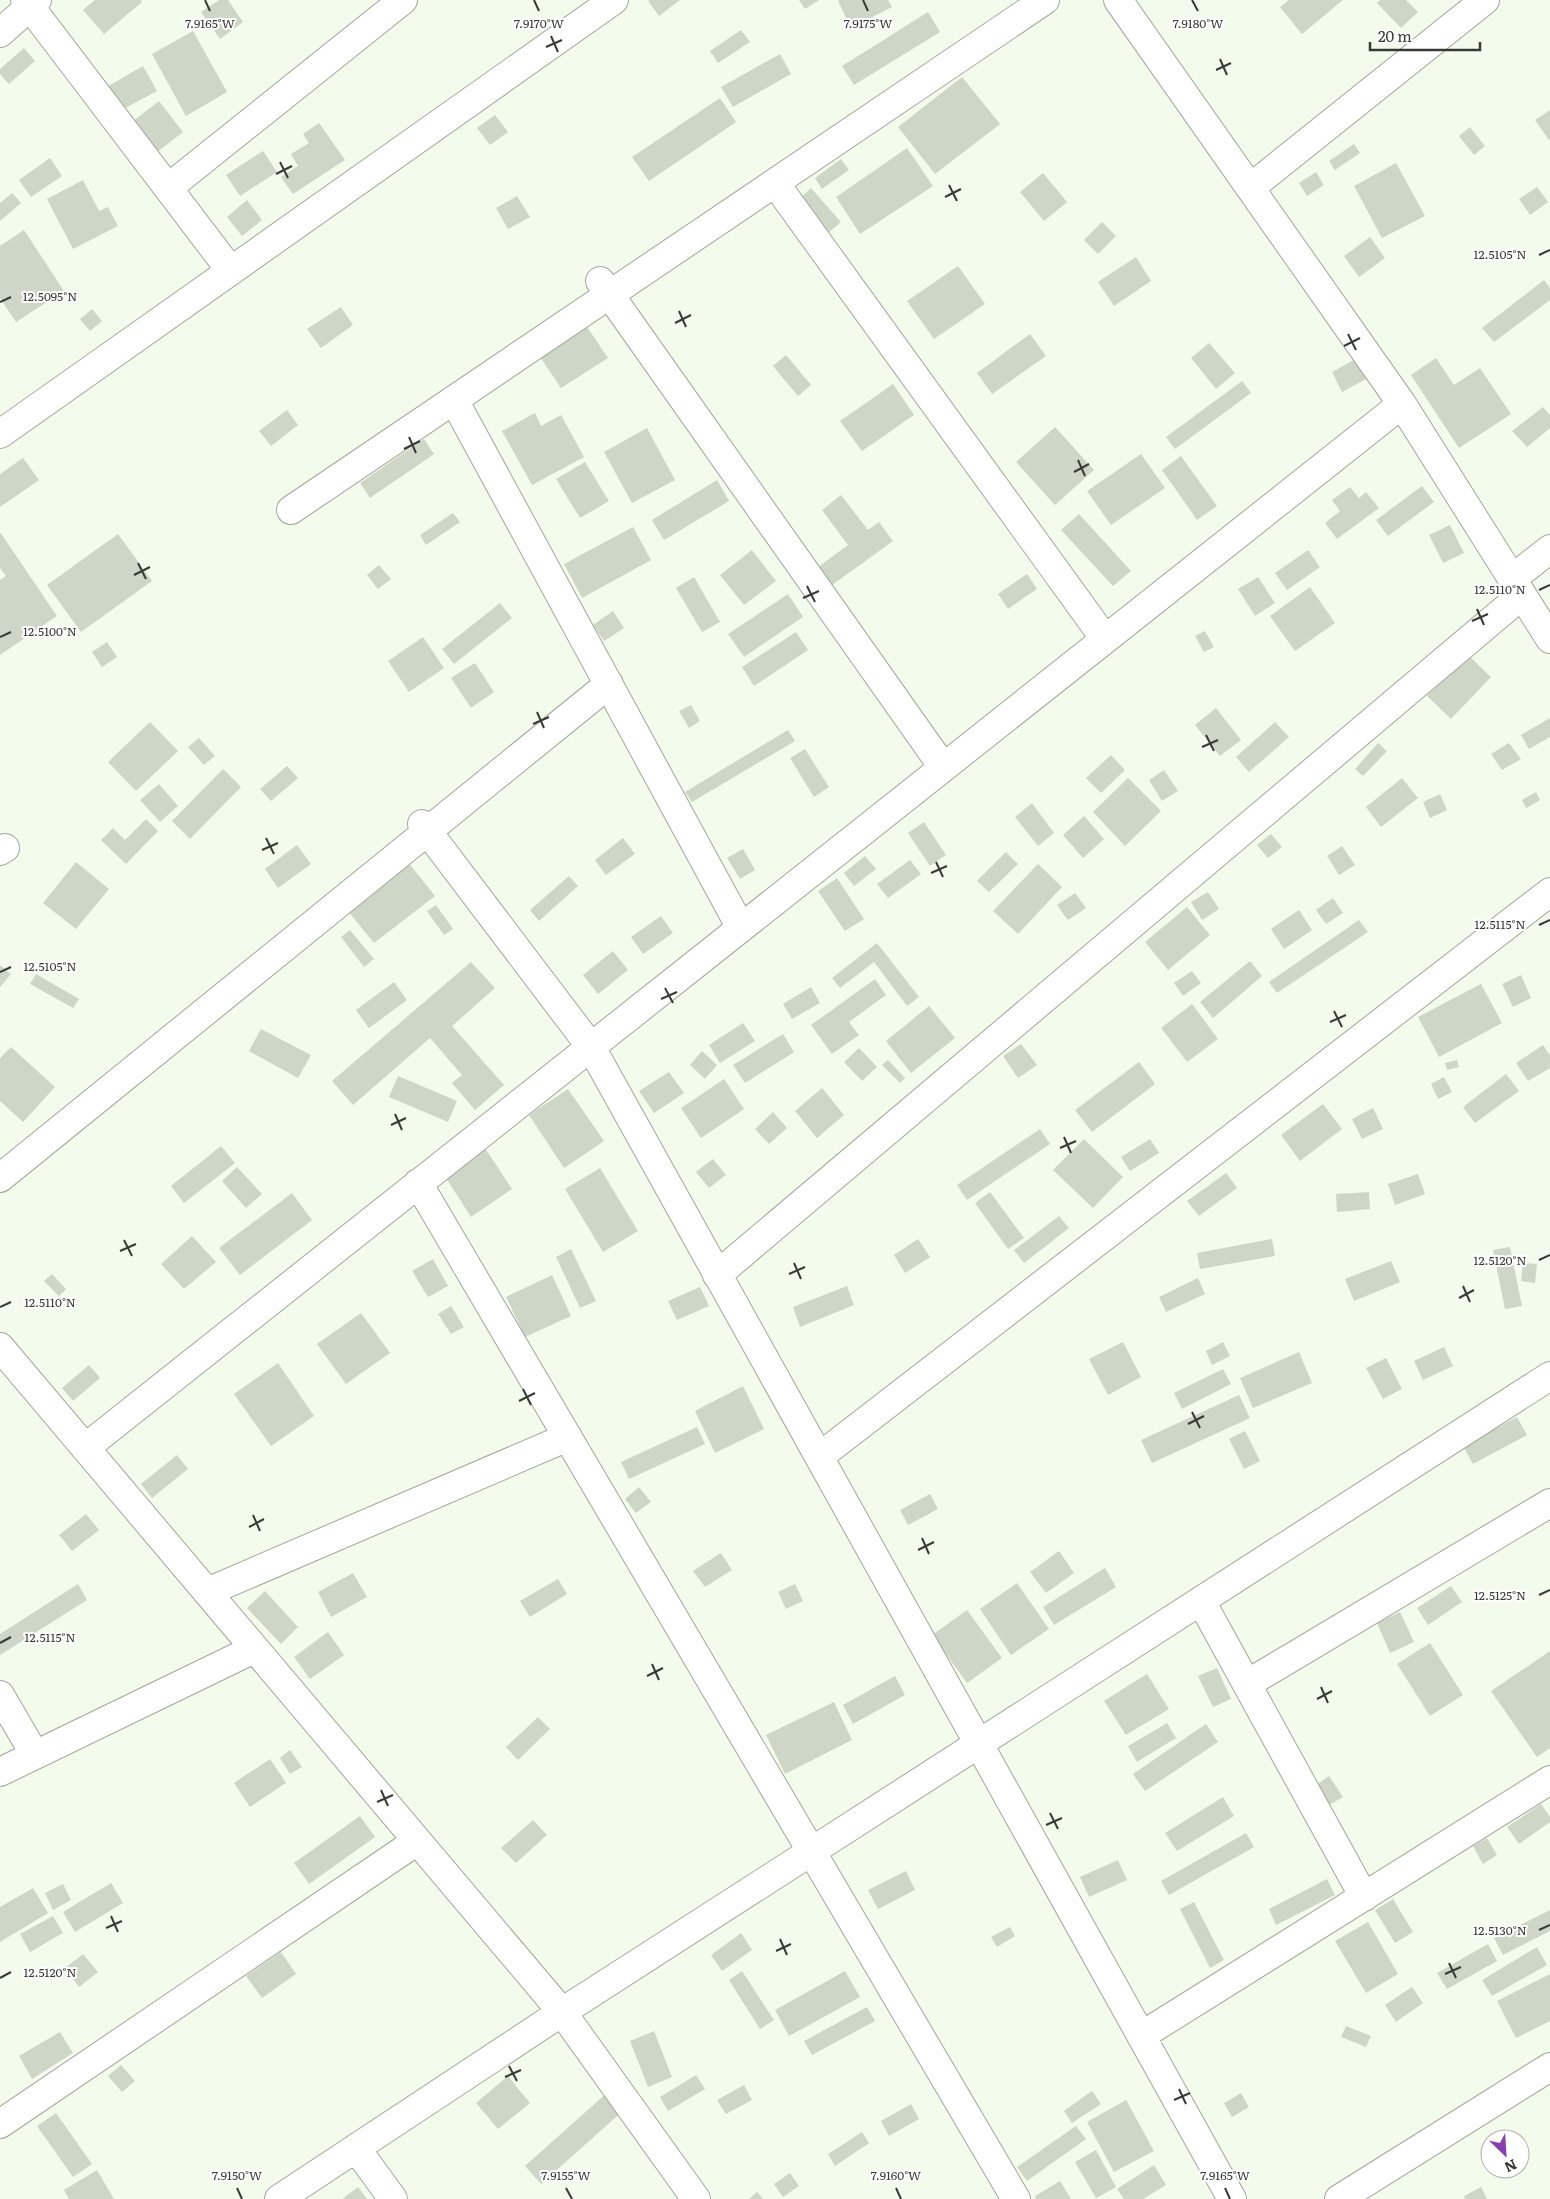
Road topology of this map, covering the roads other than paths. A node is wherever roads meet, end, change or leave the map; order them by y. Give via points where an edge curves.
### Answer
1 (403, 0) edge
2 (614, 0) edge
3 (1046, 0) edge
4 (1118, 0) edge
5 (1485, 0) edge
6 (31, 2) edge
7 (0, 32) edge
8 (775, 184) junction
9 (168, 188) junction
10 (1250, 188) junction
11 (231, 271) junction
12 (605, 288) junction
13 (454, 400) junction
14 (1402, 404) junction
15 (0, 434) edge
16 (291, 510) dead end
17 (1550, 549) edge
18 (1517, 587) junction
19 (1105, 639) junction
20 (1550, 639) edge
21 (609, 684) junction
22 (943, 767) junction
23 (424, 828) junction
24 (1550, 892) edge
25 (741, 928) junction
26 (591, 1047) junction
27 (0, 1178) edge
28 (418, 1183) junction
29 (717, 1274) junction
30 (5, 1364) edge
31 (1550, 1376) edge
32 (568, 1437) junction
33 (85, 1448) junction
34 (819, 1456) junction
35 (1550, 1503) edge
36 (207, 1592) junction
37 (1201, 1601) junction
38 (254, 1649) junction
39 (1247, 1684) junction
40 (0, 1695) edge
41 (978, 1743) junction
42 (35, 1755) junction
43 (0, 1772) edge
44 (1550, 1780) edge
45 (417, 1841) junction
46 (811, 1851) junction
47 (1364, 1897) junction
48 (562, 2012) junction
49 (1141, 2036) junction
50 (1550, 2067) edge
51 (0, 2124) edge
52 (356, 2148) junction
53 (279, 2199) edge
54 (393, 2199) edge
55 (696, 2199) edge
56 (1016, 2199) edge
57 (1232, 2199) edge
58 (1339, 2199) edge

1 - 9 street
2 - 11 street
3 - 8 street
4 - 10 street
5 - 10 street
6 - 7 street
6 - 9 street
8 - 12 street
8 - 19 street
9 - 11 street
10 - 14 street
11 - 15 street
12 - 13 street
12 - 22 street
13 - 16 street
13 - 21 street
14 - 18 street
14 - 19 street
17 - 18 street
18 - 20 street
18 - 29 street
19 - 22 street
21 - 23 street
21 - 25 street
22 - 25 street
23 - 26 street
23 - 27 street
24 - 34 street
25 - 26 street
26 - 28 street
26 - 29 street
28 - 32 street
28 - 33 street
29 - 34 street
30 - 33 street
31 - 37 street
32 - 36 street
32 - 46 street
33 - 36 street
34 - 41 street
35 - 39 street
36 - 38 street
37 - 39 street
37 - 41 street
38 - 42 street
38 - 45 street
39 - 47 street
40 - 42 street
41 - 46 street
41 - 49 street
42 - 43 street
44 - 47 street
45 - 48 street
45 - 51 street
46 - 48 street
46 - 56 street
47 - 49 street
48 - 52 street
48 - 55 street
49 - 57 street
50 - 58 street
52 - 53 street
52 - 54 street

